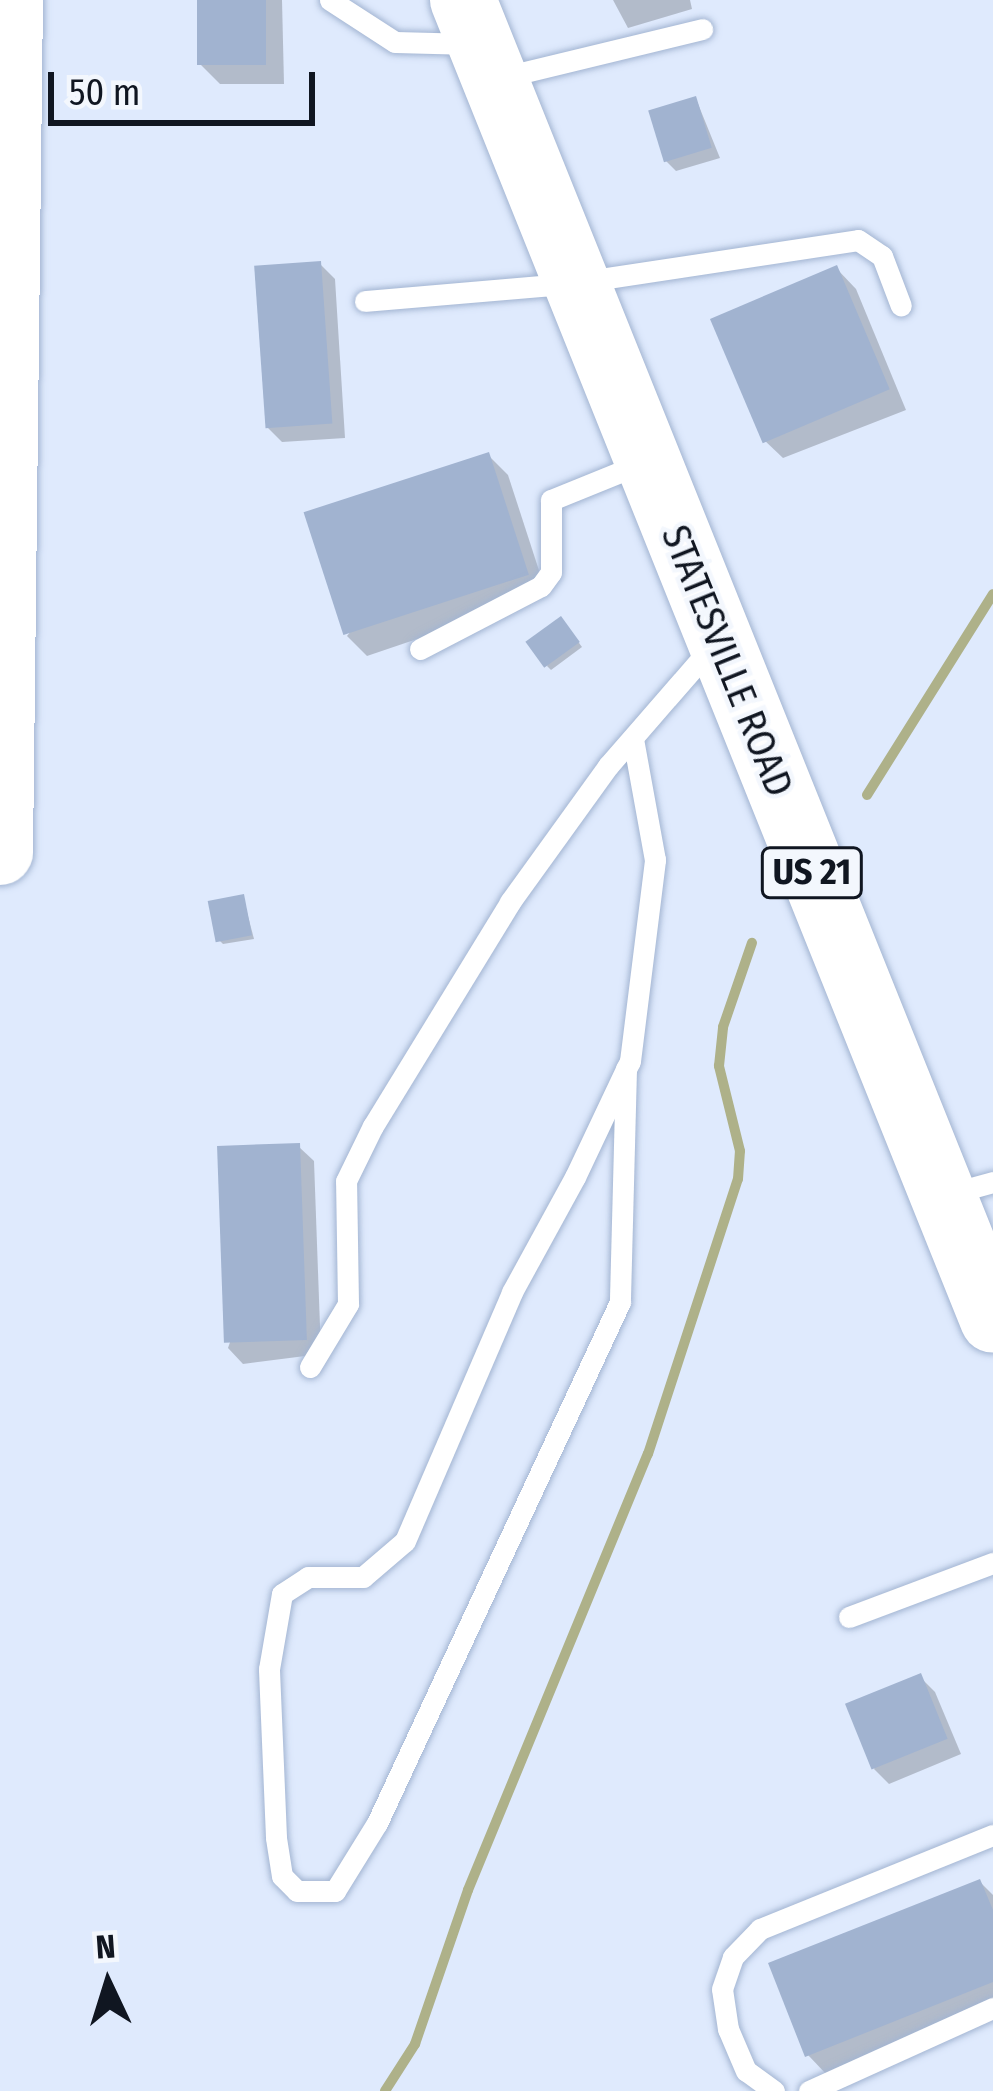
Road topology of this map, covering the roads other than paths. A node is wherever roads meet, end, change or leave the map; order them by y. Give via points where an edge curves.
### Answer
1 (10, 0) edge
2 (330, 0) edge
3 (702, 29) dead end
4 (478, 41) edge
5 (574, 283) junction
6 (365, 301) dead end
7 (901, 306) dead end
8 (646, 462) junction
9 (718, 639) junction
10 (419, 649) dead end
11 (634, 739) junction
12 (0, 852) edge
13 (626, 1069) junction
14 (968, 1189) edge
15 (993, 1320) edge
16 (310, 1366) dead end
17 (993, 1563) edge
18 (849, 1617) dead end
19 (993, 1835) edge
20 (993, 2008) edge
21 (774, 2091) edge
22 (808, 2091) edge

1 - 12 main road
2 - 4 lane via 395,42
3 - 4 lane
4 - 5 main road, STATESVILLE ROAD / US 21
5 - 6 lane
5 - 7 lane via 859,240 882,256
5 - 8 main road, STATESVILLE ROAD / US 21
8 - 9 main road, STATESVILLE ROAD / US 21
8 - 10 lane via 551,500 551,572 541,586
9 - 11 lane
9 - 14 main road, STATESVILLE ROAD / US 21
11 - 13 lane via 655,860 649,954
11 - 16 lane via 510,902 373,1126 346,1181 348,1304
13 - 13 lane via 620,1303 377,1823 335,1891 297,1891 282,1876 268,1669 282,1594 308,1577 363,1577 405,1541 512,1292
14 - 15 main road, STATESVILLE ROAD / US 21
17 - 18 lane
19 - 21 lane via 760,1929 733,1958 722,1989 728,2030 746,2071
20 - 22 lane

